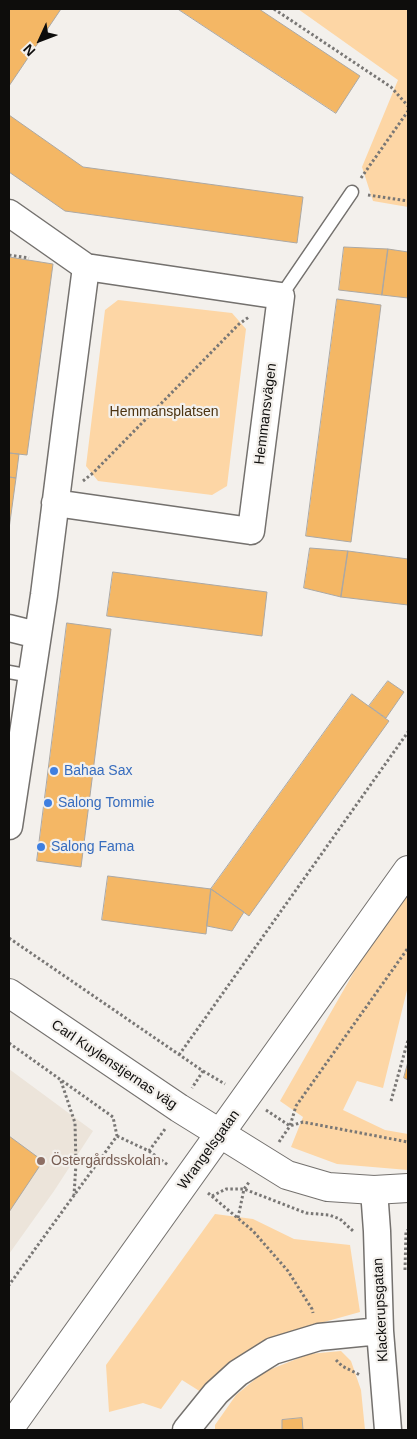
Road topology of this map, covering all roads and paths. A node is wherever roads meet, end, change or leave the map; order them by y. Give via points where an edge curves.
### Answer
1 (274, 9) edge
2 (408, 106) edge
3 (408, 111) edge
4 (352, 192) junction
5 (408, 201) edge
6 (9, 213) edge
7 (86, 267) junction
8 (281, 296) junction
9 (55, 503) junction
10 (9, 628) edge
11 (37, 634) junction
12 (20, 674) edge
13 (408, 732) edge
14 (14, 757) edge
15 (11, 797) edge
16 (9, 826) edge
17 (408, 870) edge
18 (9, 938) edge
19 (408, 948) edge
20 (9, 994) edge
21 (408, 1040) edge
22 (9, 1043) edge
23 (204, 1071) dead end
24 (61, 1080) junction
25 (246, 1098) junction
26 (391, 1101) dead end
27 (290, 1126) junction
28 (221, 1134) junction
29 (408, 1142) edge
30 (149, 1151) dead end
31 (265, 1162) junction
32 (188, 1180) junction
33 (408, 1188) edge
34 (244, 1189) junction
35 (374, 1190) junction
36 (74, 1196) junction
37 (212, 1196) junction
38 (238, 1218) junction
39 (352, 1231) dead end
40 (9, 1285) edge
41 (380, 1331) junction
42 (318, 1337) junction
43 (384, 1375) junction
44 (9, 1429) edge
45 (186, 1430) edge
46 (388, 1430) edge

1 - 2 path via 391,87
3 - 4 path
4 - 5 path
4 - 8 lane
6 - 7 street
7 - 8 street
7 - 9 street
8 - 9 path via 239,324 93,473
8 - 9 street, Hemmansvägen via 251,532
9 - 11 street
10 - 11 street
11 - 12 street
12 - 14 street
13 - 18 path via 179,1055
14 - 15 street
15 - 16 street
17 - 25 main road, Wrangelsgatan
19 - 27 path via 296,1106
20 - 28 main road, Carl Kuylenstjernas väg
21 - 26 path
22 - 24 path
23 - 25 path
24 - 36 path via 75,1123
24 - 36 path via 113,1116 117,1136
25 - 27 path
25 - 28 main road, Wrangelsgatan
27 - 29 path via 303,1122
27 - 31 path
28 - 31 main road, Carl Kuylenstjernas väg
28 - 32 main road, Wrangelsgatan
30 - 32 path
31 - 34 path
31 - 35 main road, Carl Kuylenstjernas väg via 287,1175 328,1187
32 - 37 path
32 - 44 main road, Wrangelsgatan
33 - 35 main road, Carl Kuylenstjernas väg
34 - 37 path via 226,1189
34 - 38 path
34 - 39 path via 306,1212 340,1218
35 - 41 street, Klackerupsgatan
36 - 40 path
37 - 38 path
38 - 42 path via 288,1271 312,1309
41 - 42 street
41 - 43 street, Klackerupsgatan
42 - 43 path via 325,1351 342,1366 359,1375
42 - 45 street via 273,1351 238,1373 216,1393
43 - 46 street, Klackerupsgatan

